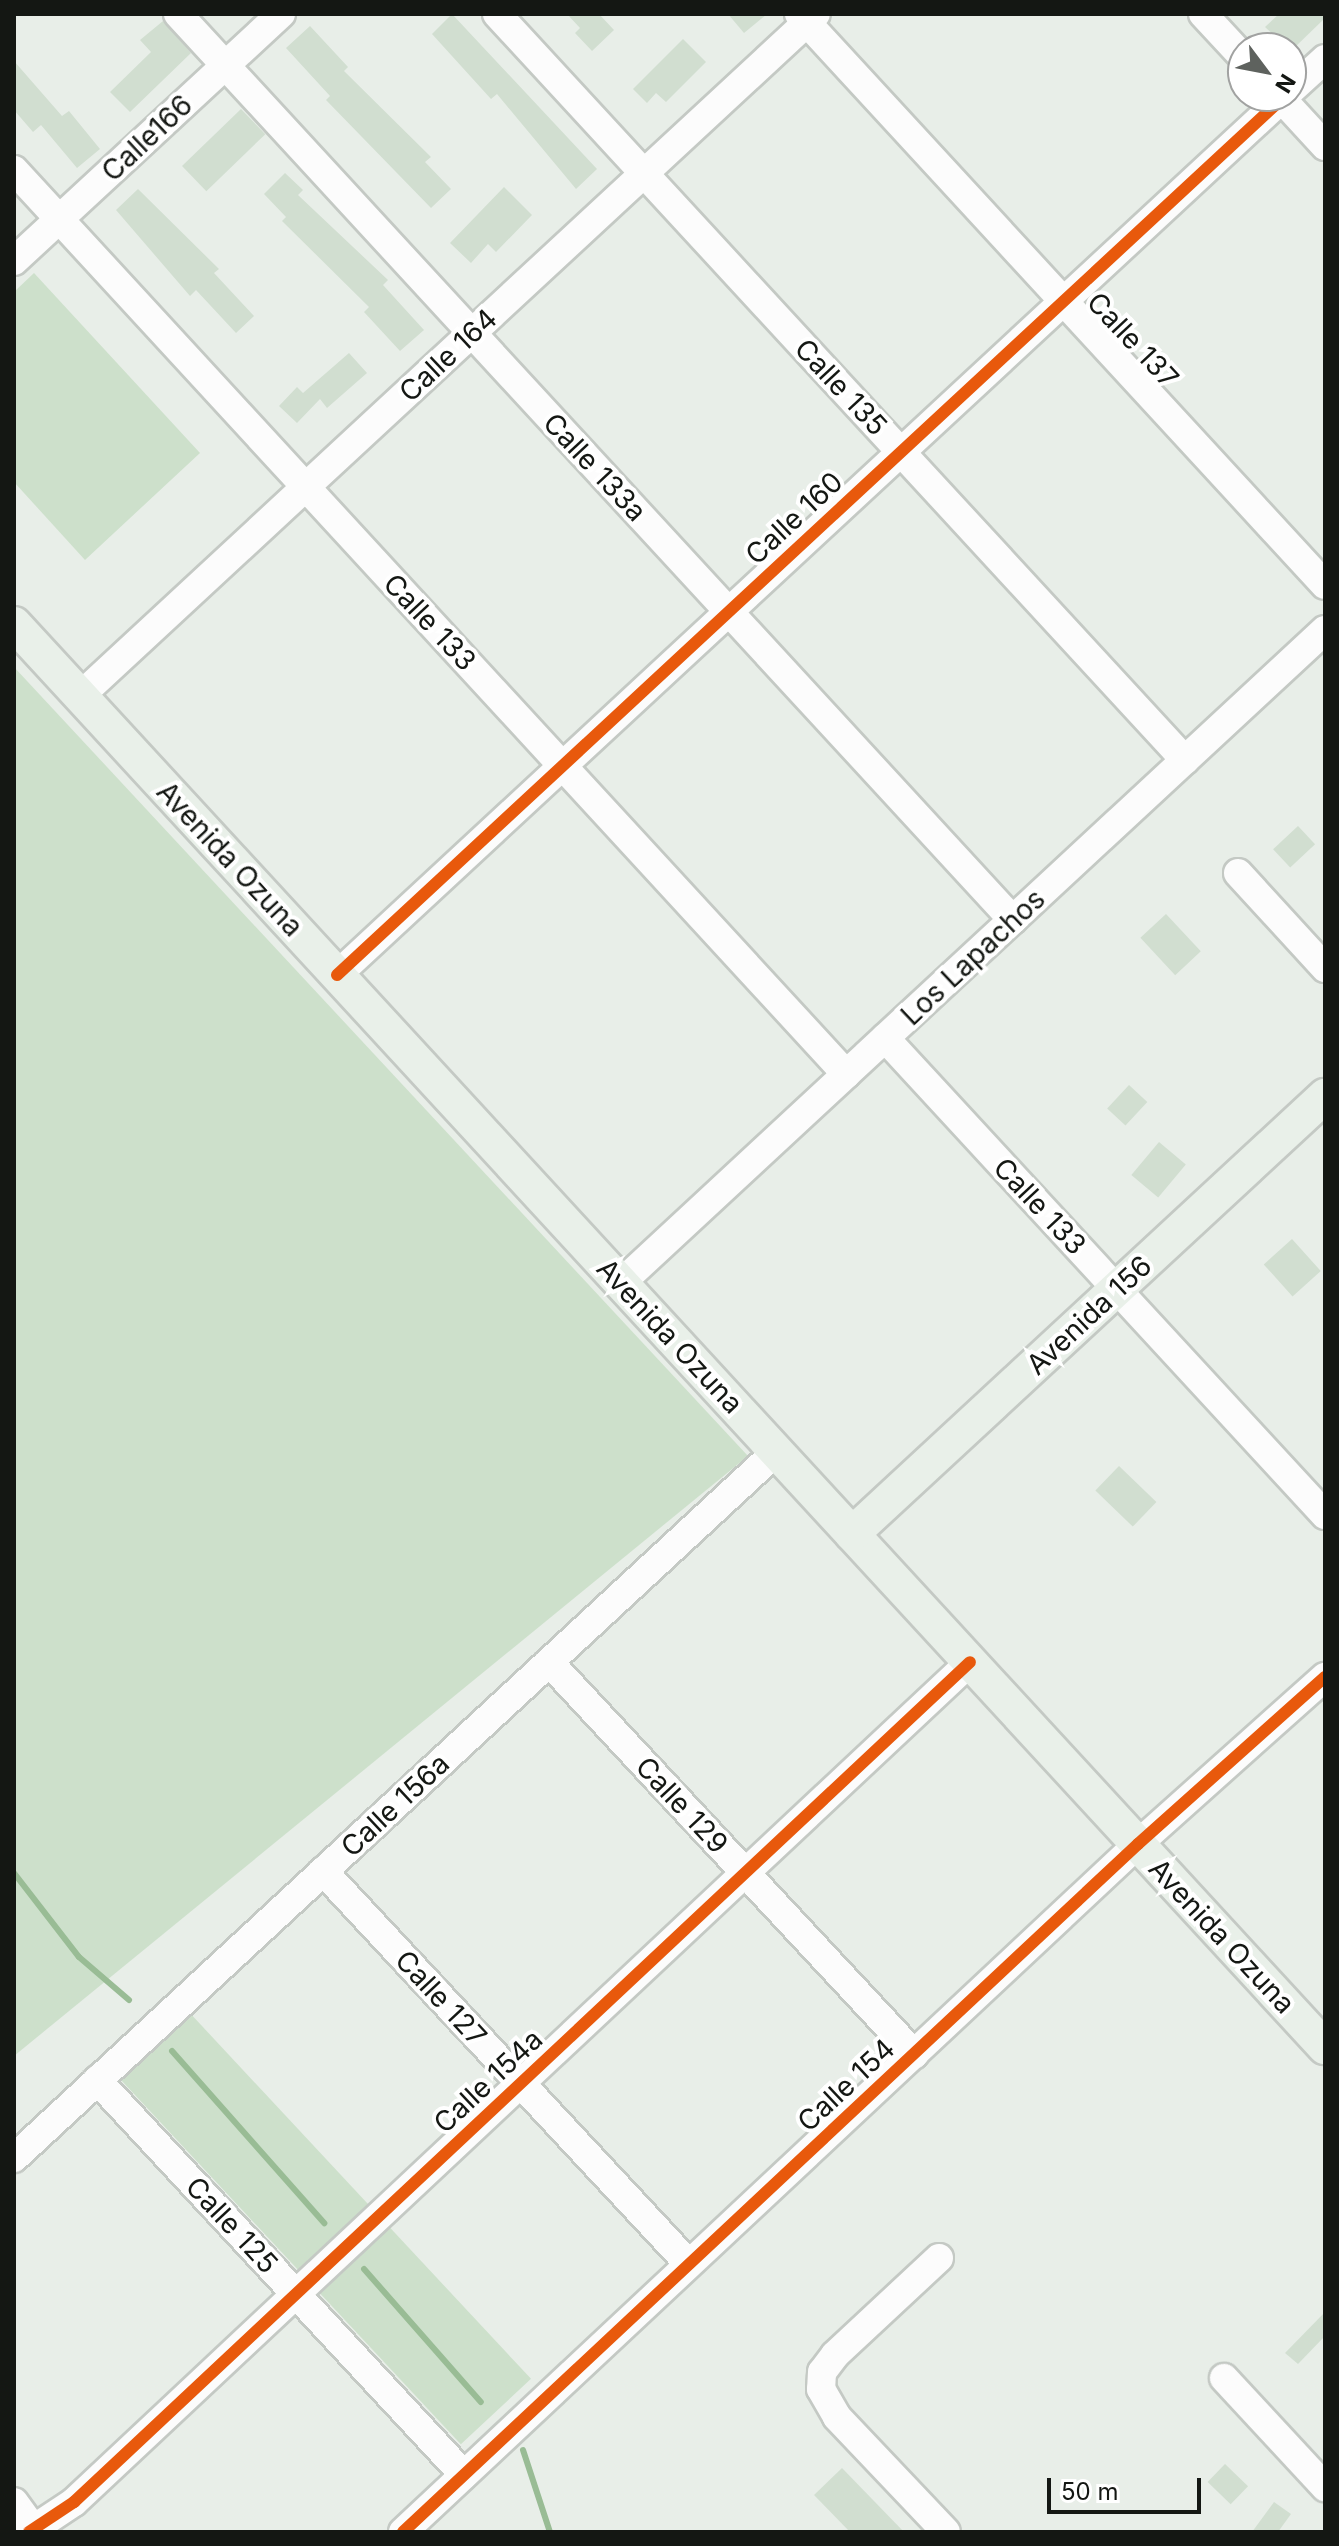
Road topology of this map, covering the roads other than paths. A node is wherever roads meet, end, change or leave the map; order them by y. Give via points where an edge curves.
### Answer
1 (178, 14) edge
2 (281, 14) edge
3 (497, 14) edge
4 (1203, 14) edge
5 (807, 17) edge
6 (1227, 40) edge
7 (1325, 59) edge
8 (225, 66) junction
9 (1307, 75) edge
10 (1266, 112) edge
11 (1298, 112) edge
12 (1325, 146) edge
13 (14, 170) edge
14 (644, 173) junction
15 (59, 219) junction
16 (14, 261) edge
17 (1064, 301) junction
18 (472, 333) junction
19 (901, 452) junction
20 (306, 487) junction
21 (1325, 585) edge
22 (728, 611) junction
23 (14, 624) edge
24 (1325, 630) edge
25 (80, 696) junction
26 (1185, 760) junction
27 (562, 765) junction
28 (1238, 873) dead end
29 (1013, 920) junction
30 (1325, 968) edge
31 (337, 975) junction
32 (885, 1038) junction
33 (846, 1074) junction
34 (1325, 1096) edge
35 (621, 1283) junction
36 (1116, 1289) junction
37 (776, 1452) junction
38 (1325, 1515) edge
39 (852, 1534) junction
40 (549, 1662) junction
41 (970, 1662) junction
42 (1325, 1677) edge
43 (1138, 1844) junction
44 (323, 1871) junction
45 (745, 1873) junction
46 (1325, 2047) edge
47 (914, 2054) junction
48 (97, 2080) junction
49 (520, 2083) junction
50 (14, 2158) edge
51 (939, 2258) dead end
52 (689, 2264) junction
53 (296, 2294) junction
54 (1224, 2378) dead end
55 (464, 2475) junction
56 (1325, 2487) edge
57 (14, 2502) edge
58 (33, 2531) edge
59 (403, 2532) edge
60 (946, 2532) edge

1 - 8 street, Calle 133a
2 - 8 street, Calle166
3 - 14 street, Calle 135
4 - 6 street
5 - 14 street, Calle 164
5 - 17 street, Calle 137
7 - 9 street, Calle 160
8 - 15 street, Calle166
8 - 18 street, Calle 133a
10 - 17 street, Calle 160
11 - 12 street
13 - 15 street, Calle 133
14 - 18 street, Calle 164
14 - 19 street, Calle 135
15 - 16 street, Calle166
15 - 20 street, Calle 133
17 - 19 street, Calle 160
17 - 21 street, Calle 137
18 - 20 street, Calle 164
18 - 22 street, Calle 133a
19 - 22 street, Calle 160
19 - 26 street, Calle 135
20 - 25 street, Calle 164
20 - 27 street, Calle 133
22 - 27 street, Calle 160
22 - 29 street, Calle 133a
23 - 25 main road, Avenida Ozuna
24 - 26 street, Los Lapachos
25 - 31 main road, Avenida Ozuna
26 - 29 street, Los Lapachos
27 - 31 street, Calle 160
27 - 33 street, Calle 133
28 - 30 street
29 - 32 street, Los Lapachos
31 - 35 main road, Avenida Ozuna
32 - 33 street, Los Lapachos
32 - 36 street, Calle 133
33 - 35 street, Los Lapachos
34 - 36 main road, Avenida 156
35 - 37 main road, Avenida Ozuna
36 - 38 street, Calle 133
36 - 39 main road, Avenida 156
37 - 39 main road, Avenida Ozuna
37 - 40 street, Calle 156a
39 - 41 main road, Avenida Ozuna
40 - 44 street, Calle 156a
40 - 45 street, Calle 129
41 - 43 main road, Avenida Ozuna
41 - 45 street, Calle 154a
42 - 43 street, Calle 154
43 - 46 main road, Avenida Ozuna
43 - 47 street, Calle 154
44 - 48 street, Calle 156a
44 - 49 street, Calle 127
45 - 47 street, Calle 129
45 - 49 street, Calle 154a
47 - 52 street, Calle 154
48 - 50 street, Calle 156a
48 - 53 street, Calle 125
49 - 52 street, Calle 127
49 - 53 street, Calle 154a
51 - 60 street via 822,2372 821,2389 837,2417
52 - 55 street, Calle 154
53 - 55 street, Calle 125
53 - 58 street, Calle 154a via 74,2502
54 - 56 street
55 - 59 street, Calle 154
57 - 58 street

